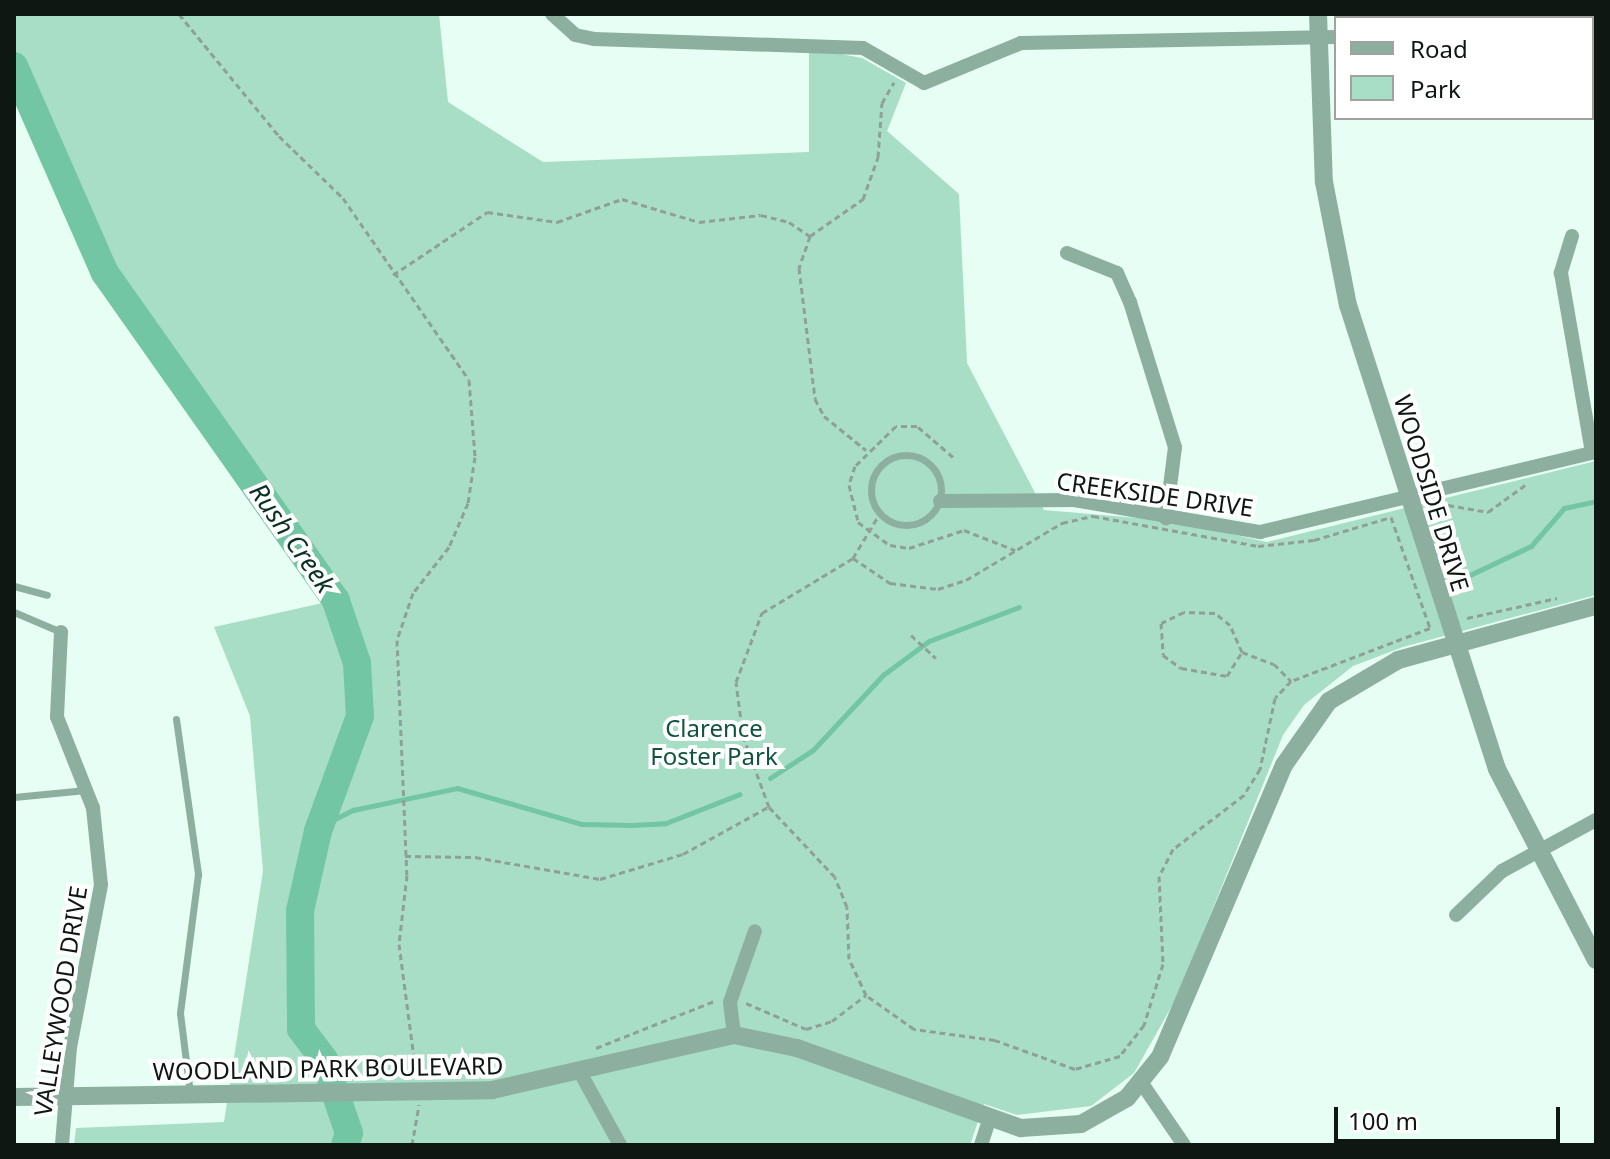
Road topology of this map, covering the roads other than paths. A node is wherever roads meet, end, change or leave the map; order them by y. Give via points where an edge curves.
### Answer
1 (552, 14) edge
2 (1318, 14) edge
3 (1327, 37) edge
4 (1572, 236) dead end
5 (1067, 253) dead end
6 (1594, 452) edge
7 (940, 501) junction
8 (1411, 501) junction
9 (1166, 518) junction
10 (14, 586) edge
11 (47, 595) dead end
12 (1596, 606) edge
13 (14, 612) edge
14 (61, 632) joint
15 (1453, 644) junction
16 (176, 719) dead end
17 (86, 790) junction
18 (14, 797) edge
19 (1596, 820) edge
20 (1537, 850) junction
21 (1456, 915) dead end
22 (755, 931) dead end
23 (1596, 960) edge
24 (734, 1035) junction
25 (581, 1074) junction
26 (1141, 1082) junction
27 (190, 1095) junction
28 (64, 1096) junction
29 (14, 1097) edge
30 (990, 1117) junction
31 (62, 1145) edge
32 (620, 1145) edge
33 (981, 1145) edge
34 (1184, 1145) edge

1 - 3 street via 575,35 594,39 863,48 924,83 1021,43
2 - 3 street, WOODSIDE DRIVE
3 - 8 street, WOODSIDE DRIVE via 1324,182 1348,305
4 - 6 street via 1561,273
5 - 9 street via 1117,273 1130,302 1175,447
6 - 8 street, CREEKSIDE DRIVE
7 - 7 lane via 912,525 880,513 872,482 897,456 932,466
7 - 9 street, CREEKSIDE DRIVE via 1074,500
8 - 9 street, CREEKSIDE DRIVE via 1260,532
8 - 15 street, WOODSIDE DRIVE
10 - 11 lane
12 - 15 street, WOODLAND PARK BOULEVARD
13 - 14 lane
14 - 17 street, VALLEYWOOD DRIVE via 57,717
15 - 20 street, WOODSIDE DRIVE via 1497,769
15 - 26 street, WOODLAND PARK BOULEVARD via 1369,673 1303,731 1171,1036
16 - 27 lane via 198,874 180,1013
17 - 18 lane
17 - 28 street, VALLEYWOOD DRIVE via 101,885
19 - 20 street
20 - 21 street
20 - 23 street, WOODSIDE DRIVE
22 - 24 street via 730,1002
24 - 25 street, WOODLAND PARK BOULEVARD via 691,1040
24 - 30 street, WOODLAND PARK BOULEVARD via 797,1048
25 - 27 street, WOODLAND PARK BOULEVARD via 527,1087
25 - 32 street
26 - 30 street, WOODLAND PARK BOULEVARD via 1081,1124 1021,1128
26 - 34 street
27 - 28 street, WOODLAND PARK BOULEVARD
28 - 29 street, WOODLAND PARK BOULEVARD
28 - 31 street, VALLEYWOOD DRIVE
30 - 33 street

